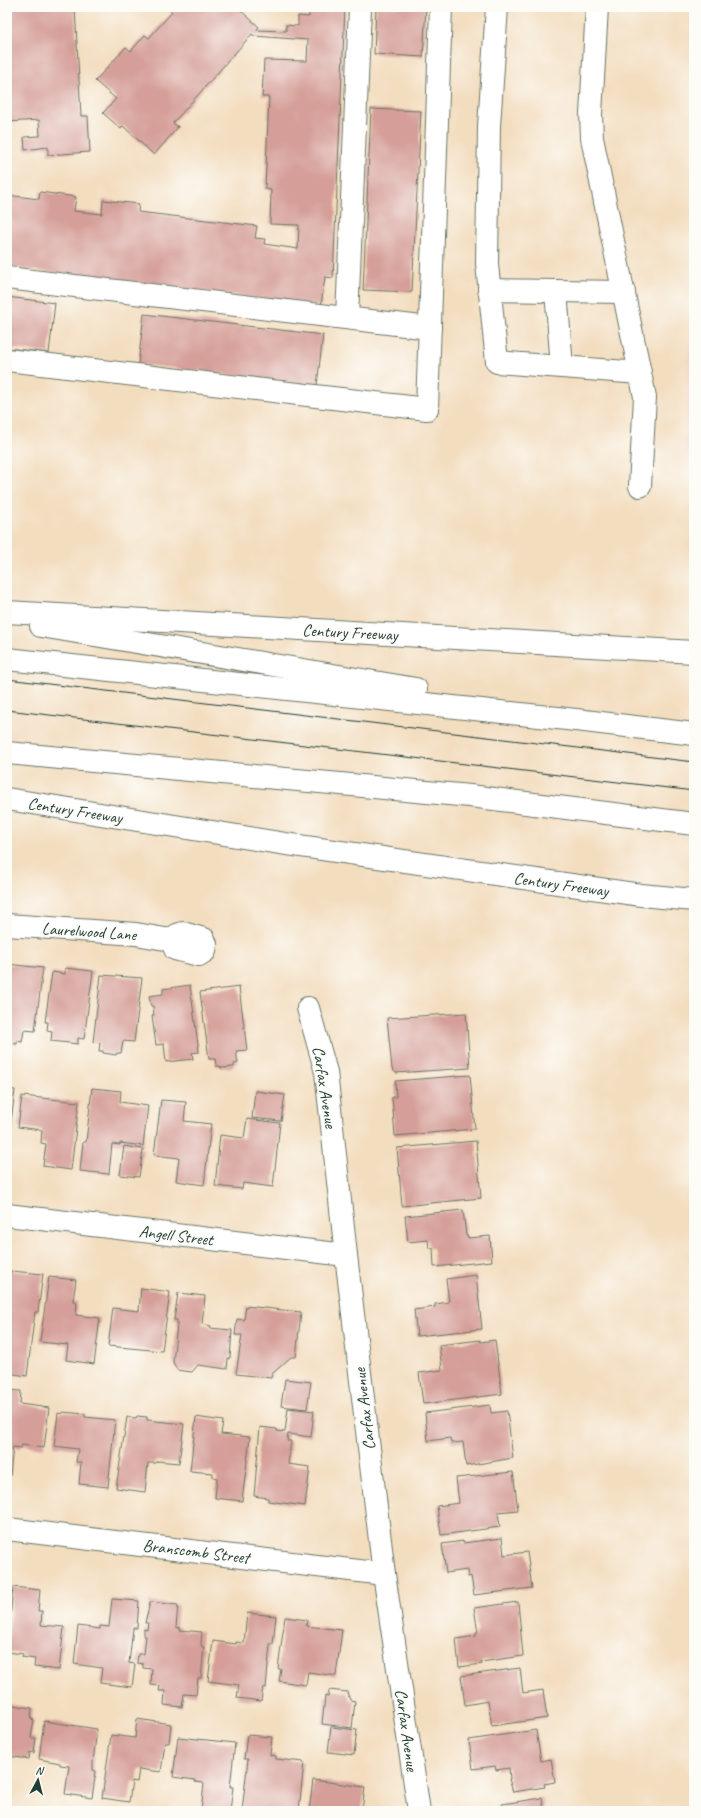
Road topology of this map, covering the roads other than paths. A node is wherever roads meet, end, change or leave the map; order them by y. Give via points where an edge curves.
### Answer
1 (360, 7) edge
2 (441, 7) edge
3 (497, 7) edge
4 (597, 7) edge
5 (7, 278) edge
6 (489, 290) junction
7 (556, 291) junction
8 (624, 292) junction
9 (347, 318) junction
10 (430, 328) junction
11 (7, 360) edge
12 (562, 367) junction
13 (640, 373) junction
14 (640, 486) dead end
15 (7, 612) edge
16 (7, 621) edge
17 (694, 652) edge
18 (7, 659) edge
19 (576, 720) junction
20 (689, 734) edge
21 (7, 753) edge
22 (7, 799) edge
23 (694, 824) edge
24 (641, 895) junction
25 (694, 900) edge
26 (694, 909) edge
27 (7, 925) edge
28 (171, 940) dead end
29 (308, 1008) dead end
30 (7, 1215) edge
31 (346, 1255) junction
32 (7, 1529) edge
33 (384, 1574) junction
34 (419, 1811) edge

1 - 9 main road
2 - 10 main road
3 - 6 main road via 489,126 486,264
4 - 8 main road via 591,131
5 - 9 main road
6 - 7 main road
6 - 12 main road via 497,362
7 - 8 main road
7 - 12 main road
8 - 13 main road
9 - 10 main road
10 - 11 main road via 427,409
12 - 13 main road
13 - 14 main road via 645,397
15 - 17 main road, Century Freeway
16 - 19 main road via 506,704
18 - 19 main road
19 - 20 main road
21 - 23 main road via 470,796
22 - 24 main road, Century Freeway via 286,844
24 - 25 main road
24 - 26 main road
27 - 28 main road, Laurelwood Lane via 136,934
29 - 31 main road, Carfax Avenue via 326,1072
30 - 31 main road, Angell Street
31 - 33 main road, Carfax Avenue
32 - 33 main road, Branscomb Street
33 - 34 main road, Carfax Avenue

